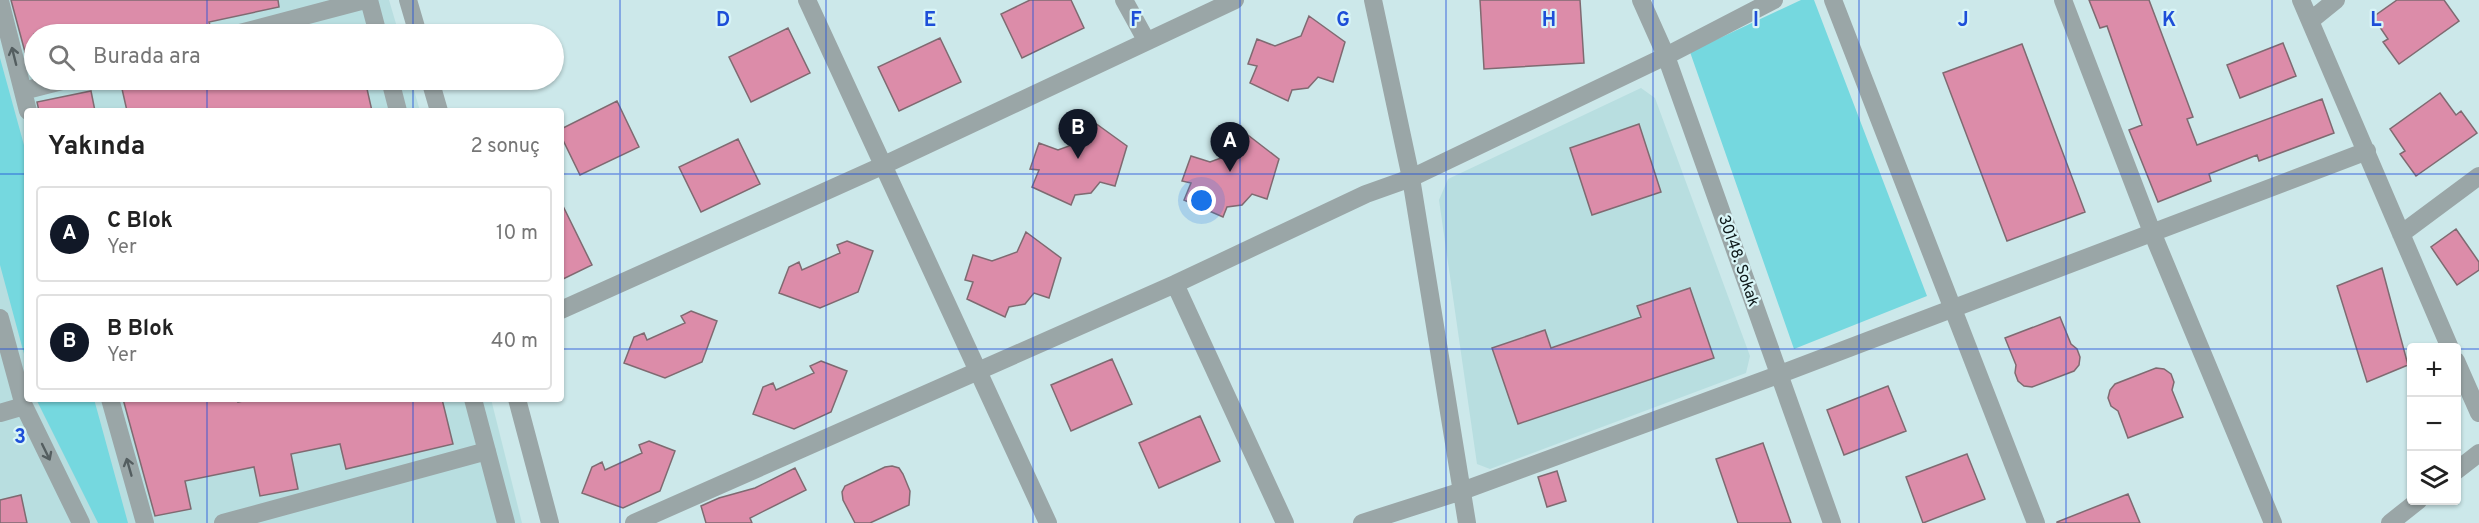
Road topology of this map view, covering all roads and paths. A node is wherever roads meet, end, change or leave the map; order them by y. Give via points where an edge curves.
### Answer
1 (367, 0) edge
2 (408, 0) edge
3 (807, 0) edge
4 (1124, 0) edge
5 (1235, 0) edge
6 (1372, 0) edge
7 (1641, 0) edge
8 (1774, 0) edge
9 (1833, 0) edge
10 (2062, 0) edge
11 (2301, 0) edge
12 (2336, 0) edge
13 (0, 1) edge
14 (2310, 21) junction
15 (275, 24) edge
16 (375, 24) edge
17 (415, 24) edge
18 (1146, 40) junction
19 (1666, 56) junction
20 (27, 90) edge
21 (393, 90) edge
22 (433, 90) edge
23 (23, 91) junction
24 (27, 108) edge
25 (397, 108) edge
26 (438, 108) edge
27 (2367, 151) junction
28 (884, 165) junction
29 (2479, 176) edge
30 (1411, 178) junction
31 (2152, 232) junction
32 (2401, 234) junction
33 (1175, 284) junction
34 (564, 309) edge
35 (1953, 310) junction
36 (0, 318) edge
37 (2448, 343) edge
38 (977, 370) junction
39 (2461, 370) edge
40 (1778, 375) junction
41 (111, 402) edge
42 (475, 402) edge
43 (518, 402) edge
44 (24, 406) junction
45 (0, 413) edge
46 (2479, 413) edge
47 (487, 451) junction
48 (2479, 453) edge
49 (2461, 468) edge
50 (1462, 491) junction
51 (2414, 505) edge
52 (81, 523) edge
53 (145, 523) edge
54 (223, 523) edge
55 (506, 523) edge
56 (550, 523) edge
57 (634, 523) edge
58 (1048, 523) edge
59 (1285, 523) edge
60 (1362, 523) edge
61 (1467, 523) edge
62 (1832, 523) edge
63 (2036, 523) edge
64 (2273, 523) edge
65 (2390, 523) edge

1 - 15 street
1 - 16 street
2 - 17 street
3 - 28 street
4 - 18 street
5 - 18 street
6 - 30 street
7 - 19 street, 30148. Sokak
8 - 19 street
9 - 35 street
10 - 31 street
11 - 14 street
12 - 14 street
23 -> 13 street
14 - 27 street
18 - 28 street
19 - 30 street
19 - 40 street, 30148. Sokak
20 - 23 street
21 - 25 street
22 - 26 street
23 - 24 street
27 - 31 street
27 - 32 street
28 - 34 street
28 - 38 street
29 - 32 street
30 - 33 street via 1366,194
30 - 50 street
31 - 35 street
31 - 64 street
32 - 37 street
33 - 38 street
33 - 59 street
35 - 40 street
35 - 63 street
36 - 44 street
38 - 57 street
38 - 58 street
39 - 46 street
40 - 50 street
40 - 62 street, 30148. Sokak
53 -> 41 street
42 - 47 street
43 - 56 street
44 - 45 street
44 -> 52 street
47 - 54 street
47 - 55 street
48 - 49 street
50 - 60 street
50 - 61 street
51 - 65 street

